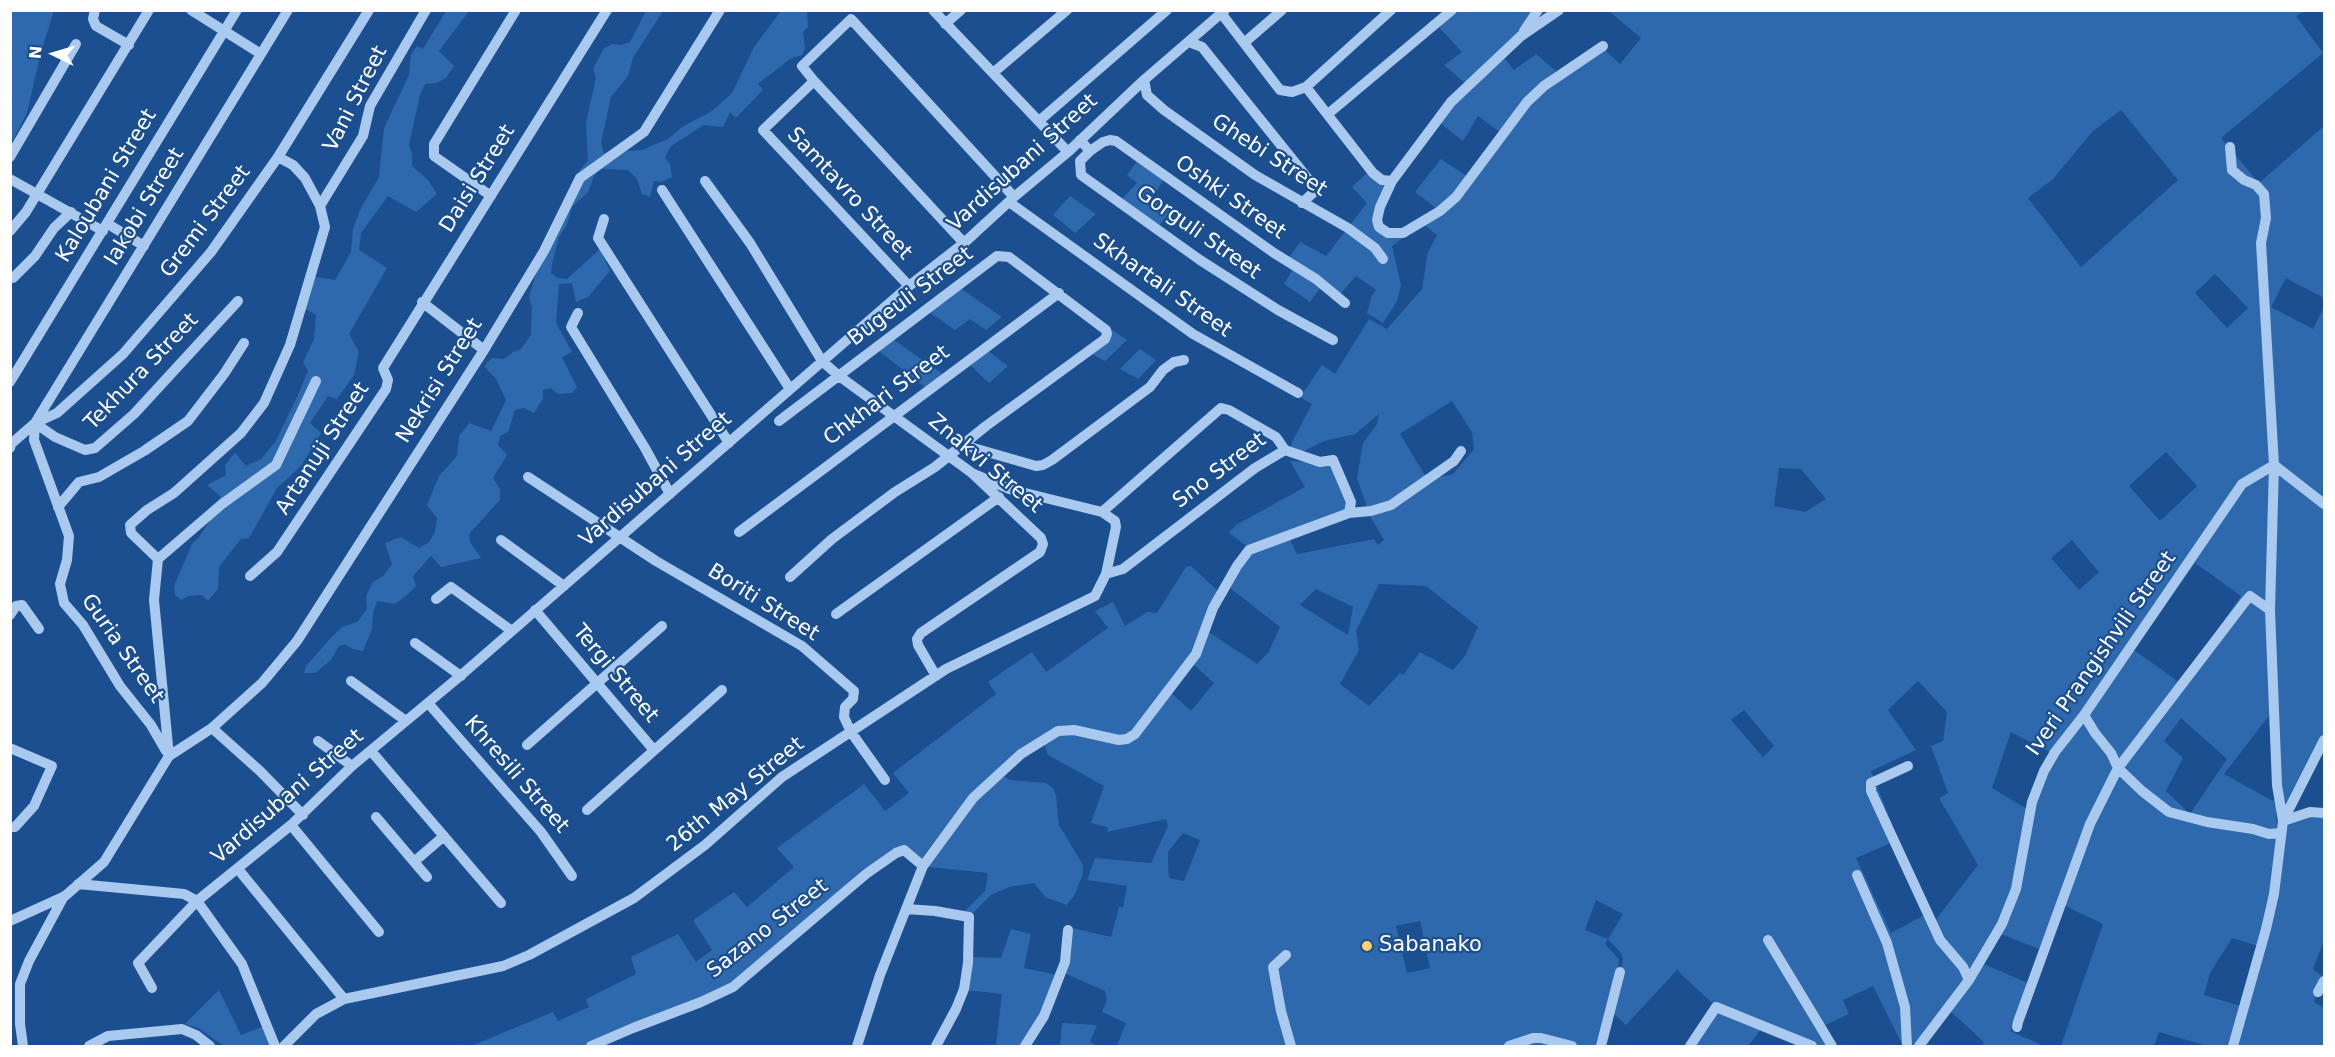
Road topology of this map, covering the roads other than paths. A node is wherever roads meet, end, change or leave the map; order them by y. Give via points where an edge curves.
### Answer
1 (95, 10) edge
2 (149, 10) edge
3 (191, 10) edge
4 (237, 10) edge
5 (288, 10) edge
6 (369, 10) edge
7 (426, 10) edge
8 (516, 10) edge
9 (607, 10) edge
10 (720, 10) edge
11 (933, 10) edge
12 (961, 10) edge
13 (1066, 10) edge
14 (1167, 10) edge
15 (1282, 10) edge
16 (1391, 10) edge
17 (1452, 10) edge
18 (1538, 10) edge
19 (1559, 10) edge
20 (1223, 12) edge
21 (945, 24) junction
22 (225, 30) junction
23 (1521, 36) junction
24 (1189, 42) junction
25 (1244, 43) junction
26 (76, 44) dead end
27 (129, 45) junction
28 (1603, 46) dead end
29 (261, 54) junction
30 (993, 74) junction
31 (1144, 80) junction
32 (814, 81) junction
33 (1306, 87) junction
34 (1328, 114) junction
35 (1039, 121) junction
36 (1080, 140) junction
37 (2230, 147) dead end
38 (1090, 151) junction
39 (1068, 152) junction
40 (10, 157) edge
41 (278, 157) junction
42 (10, 179) edge
43 (705, 181) dead end
44 (1392, 181) junction
45 (662, 190) dead end
46 (36, 193) junction
47 (491, 196) junction
48 (1012, 199) junction
49 (1302, 202) junction
50 (320, 206) junction
51 (71, 212) junction
52 (604, 219) dead end
53 (105, 227) junction
54 (10, 231) edge
55 (964, 243) junction
56 (144, 246) junction
57 (1383, 259) dead end
58 (13, 278) dead end
59 (909, 286) junction
60 (1059, 293) junction
61 (238, 300) dead end
62 (422, 302) junction
63 (1345, 303) dead end
64 (578, 313) dead end
65 (1333, 340) dead end
66 (244, 343) dead end
67 (484, 350) junction
68 (1184, 360) dead end
69 (822, 361) junction
70 (839, 376) junction
71 (316, 381) dead end
72 (10, 382) edge
73 (790, 388) junction
74 (1298, 393) dead end
75 (894, 415) junction
76 (779, 421) dead end
77 (35, 423) junction
78 (729, 442) junction
79 (963, 445) junction
80 (11, 446) edge
81 (1285, 450) junction
82 (1461, 451) dead end
83 (949, 456) junction
84 (2274, 465) junction
85 (972, 473) junction
86 (528, 477) dead end
87 (670, 494) junction
88 (999, 497) junction
89 (2325, 504) edge
90 (58, 507) junction
91 (1102, 512) junction
92 (1349, 513) junction
93 (739, 532) dead end
94 (618, 538) junction
95 (501, 540) dead end
96 (158, 559) junction
97 (1106, 574) junction
98 (249, 576) dead end
99 (790, 577) dead end
100 (564, 586) junction
101 (436, 599) dead end
102 (536, 610) junction
103 (2270, 610) junction
104 (836, 614) dead end
105 (10, 615) edge
106 (663, 626) dead end
107 (39, 629) dead end
108 (512, 631) junction
109 (415, 643) dead end
110 (461, 676) junction
111 (936, 676) junction
112 (351, 681) dead end
113 (597, 683) junction
114 (722, 690) dead end
115 (428, 703) junction
116 (2084, 715) junction
117 (406, 721) junction
118 (212, 728) junction
119 (851, 732) junction
120 (2325, 740) edge
121 (318, 741) dead end
122 (527, 745) dead end
123 (10, 748) edge
124 (653, 749) junction
125 (371, 751) junction
126 (169, 756) junction
127 (352, 766) junction
128 (1908, 766) dead end
129 (2118, 768) junction
130 (885, 780) dead end
131 (587, 810) dead end
132 (2325, 813) edge
133 (303, 815) junction
134 (376, 816) dead end
135 (2283, 821) junction
136 (291, 825) junction
137 (10, 827) edge
138 (2282, 833) junction
139 (444, 836) junction
140 (415, 861) junction
141 (923, 866) junction
142 (238, 869) junction
143 (1857, 875) dead end
144 (572, 876) dead end
145 (427, 877) dead end
146 (78, 884) junction
147 (64, 896) junction
148 (197, 901) junction
149 (501, 903) dead end
150 (906, 909) junction
151 (12, 917) edge
152 (1068, 930) dead end
153 (378, 932) dead end
154 (1768, 940) dead end
155 (1286, 955) dead end
156 (1620, 972) dead end
157 (1969, 980) junction
158 (2325, 981) edge
159 (152, 988) dead end
160 (2318, 992) dead end
161 (344, 999) junction
162 (2018, 1027) dead end
163 (23, 1047) edge
164 (89, 1047) edge
165 (210, 1047) edge
166 (276, 1047) edge
167 (284, 1047) edge
168 (591, 1047) edge
169 (856, 1047) edge
170 (936, 1047) edge
171 (1025, 1047) edge
172 (1292, 1047) edge
173 (1509, 1047) edge
174 (1572, 1047) edge
175 (1601, 1047) edge
176 (1690, 1047) edge
177 (1812, 1047) edge
178 (1832, 1047) edge
179 (1907, 1047) edge
180 (1919, 1047) edge
181 (2233, 1047) edge

1 - 27 street via 96,26
2 - 27 street
3 - 22 street
4 - 22 street, Kaloubani Street
5 - 29 street, Iakobi Street
6 - 41 street, Gremi Street
7 - 50 street, Vani Street via 370,106 363,135
8 - 47 street via 434,144 434,156
9 - 47 street, Daisi Street
10 - 67 street, Nekrisi Street via 644,132 580,178 544,251
11 - 21 street
12 - 21 street
13 - 30 street
14 - 35 street
15 - 25 street
16 - 33 street
17 - 34 street
18 - 23 street
19 - 23 street
20 - 24 street, Vardisubani Street
20 - 25 street
21 - 30 street
22 - 29 street
22 - 53 street, Kaloubani Street
23 - 44 street via 1451,102
24 - 31 street, Vardisubani Street
24 - 49 street via 1202,47 1312,185 1315,191
25 - 33 street via 1280,90 1292,92
26 - 40 street
27 - 46 street
28 - 44 street via 1544,86 1527,102 1456,197 1403,232 1388,233 1377,220
29 - 56 street, Iakobi Street
30 - 35 street
31 - 36 street, Vardisubani Street
31 - 49 street, Ghebi Street via 1147,95 1164,110 1255,175
32 - 48 street via 802,66 851,19
32 - 55 street
32 - 59 street, Samtavro Street via 764,130
33 - 34 street
34 - 44 street via 1373,173
35 - 39 street
36 - 38 street
36 - 39 street, Vardisubani Street
37 - 84 street via 2232,170 2264,194 2266,218 2261,243
38 - 63 street, Oshki Street via 1103,142 1116,141
38 - 65 street, Gorguli Street via 1080,161 1082,175 1208,265
39 - 48 street, Vardisubani Street
41 - 50 street via 305,178
41 - 77 street, Gremi Street via 210,252 131,346 57,413
42 - 46 street
43 - 69 street, Znakvi Street via 750,243
45 - 73 street
46 - 51 street
46 - 54 street
47 - 62 street, Daisi Street
48 - 55 street, Vardisubani Street
48 - 74 street, Skhartali Street via 1193,334
49 - 57 street, Ghebi Street via 1348,228
50 - 96 street via 325,227 290,345 264,404 208,464 130,525 131,533
51 - 53 street
51 - 58 street
52 - 78 street via 598,238
53 - 56 street
53 - 72 street, Kaloubani Street
55 - 59 street, Vardisubani Street
56 - 77 street, Iakobi Street
59 - 69 street, Vardisubani Street
60 - 70 street, Bugeuli Street via 1008,257 997,256
60 - 75 street, Chkhari Street
60 - 79 street, Bugeuli Street via 1106,330 1105,339
61 - 77 street, Tekhura Street via 134,414 95,448 85,450
62 - 67 street
62 - 98 street, Artanuji Street via 382,368 388,380 386,389 277,552
64 - 87 street via 572,327
66 - 90 street via 188,421 108,472 79,482
67 - 118 street, Nekrisi Street via 297,641 262,683
68 - 79 street via 1163,370 1150,387 1043,465
69 - 70 street, Znakvi Street
69 - 73 street, Vardisubani Street
70 - 75 street, Znakvi Street
70 - 76 street, Bugeuli Street
71 - 96 street via 276,465 222,504
73 - 78 street, Vardisubani Street
75 - 83 street, Znakvi Street
75 - 93 street, Chkhari Street
77 - 80 street
77 - 90 street, Guria Street via 34,440
78 - 87 street, Vardisubani Street
79 - 83 street, Bugeuli Street
81 - 91 street, Sno Street via 1276,437 1221,408
81 - 92 street via 1320,462 1333,460 1351,502
81 - 97 street, Sno Street via 1255,468 1123,569
82 - 92 street via 1454,461 1391,505
83 - 85 street, Znakvi Street
83 - 99 street, Bugeuli Street via 832,539
84 - 89 street
84 - 103 street
84 - 116 street, Iveri Prangishvili Street via 2242,484
85 - 88 street, Znakvi Street
85 - 91 street via 1009,489
86 - 94 street
87 - 94 street, Vardisubani Street
88 - 104 street
88 - 111 street, Znakvi Street via 1041,538 1041,552 921,633 918,645
90 - 126 street, Guria Street via 69,536 60,584 64,603 83,625
91 - 97 street, 26th May Street via 1115,521 1116,527
92 - 141 street via 1250,550 1213,608 1196,654 1135,734 1119,740 1074,730 1058,731 1032,745 973,798
94 - 100 street, Vardisubani Street
94 - 119 street, Boriti Street via 802,646 854,692 843,711
95 - 100 street
96 - 126 street via 154,600
97 - 111 street, 26th May Street via 1095,596
100 - 102 street, Vardisubani Street
101 - 108 street via 451,587
102 - 108 street, Vardisubani Street
102 - 113 street, Tergi Street
103 - 129 street via 2250,596
103 - 135 street via 2277,785
105 - 107 street via 16,606 22,605
106 - 113 street
108 - 110 street, Vardisubani Street
109 - 110 street
110 - 115 street, Vardisubani Street
111 - 119 street, 26th May Street
112 - 117 street
113 - 122 street
113 - 124 street, Tergi Street
114 - 124 street, Tergi Street
115 - 117 street, Vardisubani Street
115 - 144 street, Khresili Street via 541,831
116 - 129 street
116 - 157 street, Iveri Prangishvili Street via 2055,752 2039,783 2010,909
117 - 125 street, Vardisubani Street
118 - 126 street, Nekrisi Street
118 - 133 street
119 - 130 street, Boriti Street
119 - 161 street, 26th May Street via 782,777 660,880 529,955 503,966
120 - 135 street
121 - 127 street
123 - 137 street via 52,766 34,806 15,827
124 - 131 street
125 - 127 street, Vardisubani Street
125 - 139 street
126 - 146 street via 104,862
127 - 133 street, Vardisubani Street
128 - 157 street via 1871,783 1871,791 1940,940
129 - 138 street via 2169,812 2269,834
129 - 162 street via 2090,824
132 - 135 street via 2310,812
133 - 136 street, Vardisubani Street
134 - 140 street
135 - 138 street
136 - 142 street, Vardisubani Street
136 - 153 street
138 - 181 street via 2266,929
139 - 140 street
139 - 149 street
140 - 145 street
141 - 150 street
141 - 168 street, Sazano Street via 904,850 897,853 866,874 733,987
142 - 148 street, Vardisubani Street
142 - 161 street
143 - 179 street via 1887,943 1905,1007
146 - 147 street
146 - 148 street via 184,894
147 - 151 street
147 - 163 street via 20,984
148 - 159 street, Vardisubani Street via 138,963
148 - 166 street via 242,964
150 - 169 street
150 - 170 street via 969,917 964,989
152 - 171 street via 1065,962 1044,1016
154 - 178 street
155 - 172 street via 1274,967
156 - 175 street
157 - 180 street, Iveri Prangishvili Street
158 - 160 street
161 - 167 street, 26th May Street via 316,1014
164 - 165 street via 108,1036 161,1029 182,1029
173 - 174 street via 1541,1038
176 - 177 street via 1716,1007

